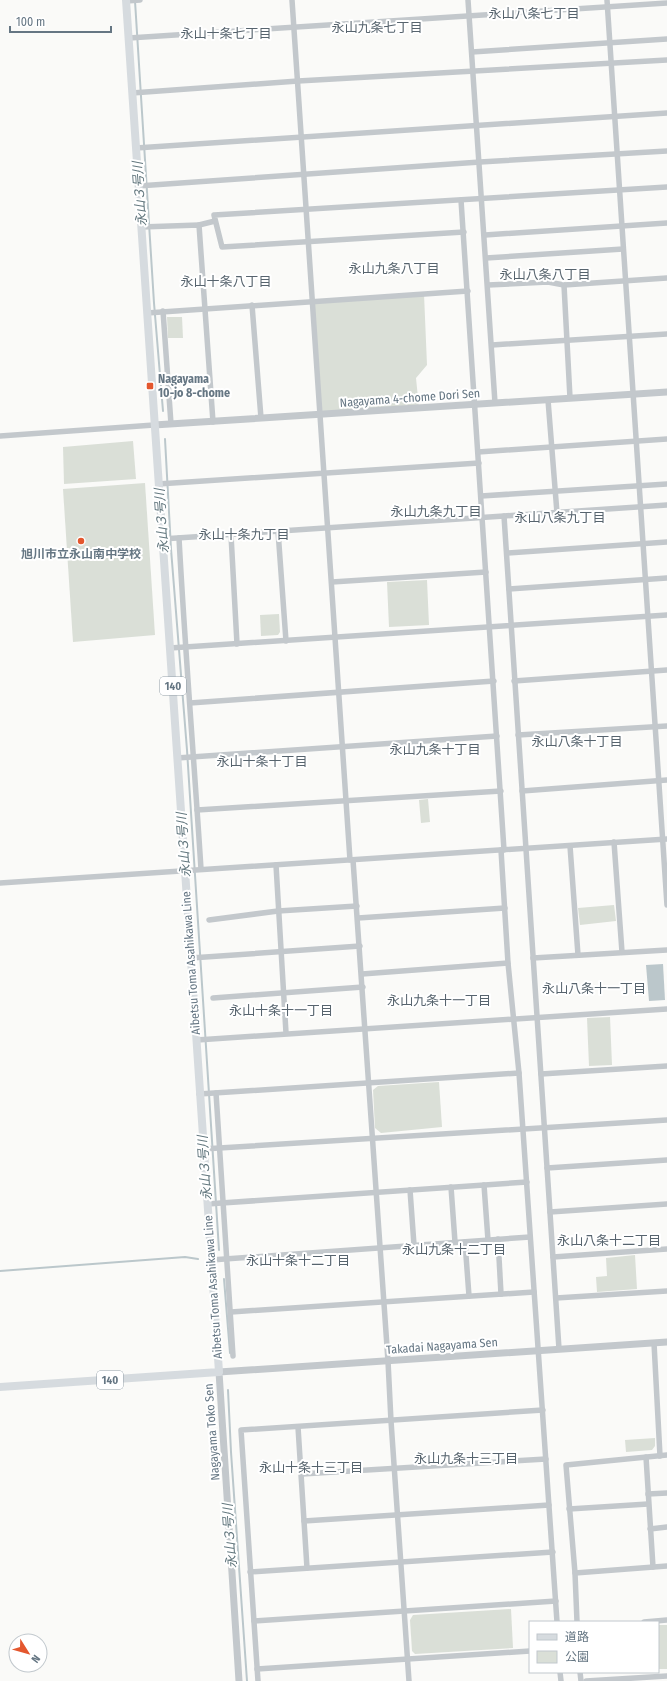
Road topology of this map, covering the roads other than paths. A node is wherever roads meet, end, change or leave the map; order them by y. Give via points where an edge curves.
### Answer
1 (128, 0) edge
2 (139, 0) edge
3 (292, 0) edge
4 (468, 0) edge
5 (607, 0) edge
6 (667, 3) edge
7 (607, 6) junction
8 (469, 16) junction
9 (294, 26) junction
10 (135, 38) junction
11 (667, 39) edge
12 (609, 43) junction
13 (472, 52) junction
14 (667, 60) edge
15 (611, 64) junction
16 (473, 72) junction
17 (298, 81) junction
18 (135, 93) junction
19 (667, 113) edge
20 (614, 116) junction
21 (477, 125) junction
22 (302, 136) junction
23 (138, 148) junction
24 (667, 151) edge
25 (617, 154) junction
26 (480, 162) junction
27 (305, 174) junction
28 (141, 186) junction
29 (667, 187) edge
30 (620, 190) junction
31 (483, 198) junction
32 (460, 200) junction
33 (307, 209) junction
34 (215, 221) junction
35 (667, 223) edge
36 (199, 225) junction
37 (622, 225) junction
38 (147, 227) junction
39 (464, 232) junction
40 (485, 235) junction
41 (309, 242) junction
42 (623, 249) junction
43 (486, 258) junction
44 (667, 278) edge
45 (626, 281) junction
46 (488, 285) junction
47 (564, 285) junction
48 (468, 292) junction
49 (312, 301) junction
50 (252, 305) junction
51 (204, 309) junction
52 (161, 312) junction
53 (150, 313) junction
54 (667, 334) edge
55 (629, 337) junction
56 (567, 341) junction
57 (492, 345) junction
58 (667, 392) edge
59 (633, 394) junction
60 (570, 398) junction
61 (548, 400) junction
62 (495, 403) junction
63 (475, 404) junction
64 (320, 415) junction
65 (261, 418) junction
66 (213, 422) junction
67 (170, 424) junction
68 (154, 425) junction
69 (0, 436) edge
70 (667, 439) edge
71 (636, 440) junction
72 (553, 447) junction
73 (478, 452) junction
74 (479, 463) junction
75 (324, 473) junction
76 (161, 484) junction
77 (667, 484) edge
78 (639, 486) junction
79 (555, 491) junction
80 (481, 496) junction
81 (667, 505) edge
82 (641, 507) junction
83 (557, 513) junction
84 (504, 516) junction
85 (482, 517) junction
86 (328, 528) junction
87 (278, 531) junction
88 (230, 534) junction
89 (176, 538) junction
90 (165, 539) junction
91 (667, 542) edge
92 (643, 544) junction
93 (507, 553) junction
94 (486, 572) junction
95 (667, 578) edge
96 (645, 580) junction
97 (332, 582) junction
98 (509, 589) junction
99 (667, 615) edge
100 (648, 616) junction
101 (511, 626) junction
102 (490, 627) junction
103 (335, 637) junction
104 (286, 641) junction
105 (237, 644) junction
106 (178, 647) junction
107 (667, 670) edge
108 (652, 671) junction
109 (514, 680) junction
110 (494, 681) junction
111 (339, 692) junction
112 (190, 703) junction
113 (667, 726) edge
114 (656, 727) junction
115 (518, 735) junction
116 (497, 736) junction
117 (343, 747) junction
118 (192, 757) junction
119 (180, 758) junction
120 (659, 780) junction
121 (667, 780) edge
122 (501, 791) junction
123 (522, 791) junction
124 (346, 801) junction
125 (197, 810) junction
126 (665, 839) edge
127 (614, 842) junction
128 (570, 846) junction
129 (525, 848) junction
130 (503, 850) junction
131 (352, 860) junction
132 (276, 865) junction
133 (201, 869) junction
134 (185, 871) junction
135 (0, 883) edge
136 (667, 905) edge
137 (357, 906) junction
138 (505, 908) junction
139 (278, 911) junction
140 (358, 918) junction
141 (209, 920) dead end
142 (360, 946) junction
143 (667, 950) edge
144 (281, 952) junction
145 (622, 952) junction
146 (578, 955) junction
147 (194, 958) junction
148 (533, 958) junction
149 (508, 963) junction
150 (362, 974) junction
151 (362, 987) junction
152 (283, 992) junction
153 (213, 998) dead end
154 (667, 1009) edge
155 (537, 1017) junction
156 (514, 1018) junction
157 (365, 1028) junction
158 (286, 1033) junction
159 (199, 1040) junction
160 (667, 1066) edge
161 (519, 1072) junction
162 (541, 1074) junction
163 (368, 1083) junction
164 (208, 1094) junction
165 (667, 1120) edge
166 (523, 1128) junction
167 (544, 1128) junction
168 (372, 1138) junction
169 (212, 1149) junction
170 (667, 1160) edge
171 (547, 1168) junction
172 (526, 1182) junction
173 (484, 1185) junction
174 (452, 1187) junction
175 (410, 1190) junction
176 (376, 1192) junction
177 (215, 1204) junction
178 (667, 1204) edge
179 (550, 1212) junction
180 (530, 1237) junction
181 (498, 1239) junction
182 (488, 1240) junction
183 (454, 1242) junction
184 (465, 1242) junction
185 (414, 1245) junction
186 (380, 1248) junction
187 (667, 1249) edge
188 (553, 1257) junction
189 (226, 1259) junction
190 (211, 1260) junction
191 (667, 1291) edge
192 (534, 1292) junction
193 (501, 1294) junction
194 (469, 1296) junction
195 (556, 1298) junction
196 (383, 1302) junction
197 (231, 1312) junction
198 (667, 1342) edge
199 (654, 1343) junction
200 (559, 1349) junction
201 (538, 1351) junction
202 (233, 1356) dead end
203 (388, 1361) junction
204 (219, 1372) junction
205 (0, 1387) edge
206 (543, 1410) junction
207 (391, 1421) junction
208 (298, 1427) junction
209 (667, 1455) edge
210 (660, 1456) junction
211 (646, 1457) junction
212 (546, 1459) junction
213 (394, 1469) junction
214 (302, 1474) junction
215 (667, 1493) edge
216 (648, 1494) junction
217 (648, 1504) junction
218 (549, 1505) junction
219 (569, 1509) junction
220 (397, 1515) junction
221 (304, 1521) junction
222 (667, 1527) edge
223 (650, 1529) junction
224 (553, 1552) junction
225 (400, 1562) junction
226 (667, 1566) edge
227 (653, 1567) junction
228 (307, 1568) junction
229 (250, 1572) junction
230 (575, 1573) junction
231 (556, 1601) junction
232 (404, 1612) junction
233 (667, 1620) edge
234 (557, 1621) edge
235 (577, 1621) edge
236 (656, 1621) edge
237 (254, 1622) junction
238 (529, 1651) edge
239 (407, 1659) junction
240 (257, 1669) junction
241 (667, 1676) edge
242 (239, 1681) edge
243 (258, 1681) edge
244 (409, 1681) edge
245 (586, 1681) edge

1 - 2 street
1 - 10 main road, Aibetsu Toma Asahikawa Line / 140
3 - 9 street
4 - 8 street
5 - 7 street
6 - 7 street
7 - 8 street
7 - 12 street
8 - 9 street
8 - 13 street
9 - 10 street
9 - 17 street
10 - 18 main road, Aibetsu Toma Asahikawa Line / 140
11 - 12 street
12 - 13 street
12 - 15 street
13 - 16 street
14 - 15 street
15 - 16 street
15 - 20 street
16 - 17 street
16 - 21 street
17 - 18 street
17 - 22 street
18 - 23 main road, Aibetsu Toma Asahikawa Line / 140
19 - 20 street
20 - 21 street
20 - 25 street
21 - 22 street
21 - 26 street
22 - 23 street
22 - 27 street
23 - 28 main road, Aibetsu Toma Asahikawa Line / 140
24 - 25 street
25 - 26 street
25 - 30 street
26 - 27 street
26 - 31 street
27 - 28 street
27 - 33 street
28 - 38 main road, Aibetsu Toma Asahikawa Line / 140
29 - 30 street
30 - 31 street
30 - 37 street
31 - 32 street
31 - 40 street
32 - 33 street
32 - 39 street
33 - 34 street via 214,215
33 - 41 street
34 - 36 street
34 - 41 street via 222,248
35 - 37 street
36 - 38 street
36 - 51 street
37 - 40 street
37 - 42 street
38 - 53 main road, Aibetsu Toma Asahikawa Line / 140
39 - 41 street
39 - 48 street
40 - 43 street
41 - 49 street
42 - 43 street
42 - 45 street
43 - 46 street
44 - 45 street
45 - 47 street
45 - 55 street
46 - 47 street via 548,282
46 - 57 street
47 - 56 street
48 - 49 street
48 - 63 street
49 - 50 street
49 - 64 street
50 - 51 street
50 - 65 street
51 - 52 street
51 - 66 street
52 - 53 street
52 - 67 street
53 - 68 main road, Aibetsu Toma Asahikawa Line / 140
54 - 55 street
55 - 56 street
55 - 59 street
56 - 57 street
56 - 60 street
57 - 62 street
58 - 59 street, Nagayama 4-chome Dori Sen
59 - 60 street, Nagayama 4-chome Dori Sen
59 - 71 street
60 - 61 street, Nagayama 4-chome Dori Sen
61 - 62 street, Nagayama 4-chome Dori Sen
61 - 72 street
62 - 63 street, Nagayama 4-chome Dori Sen
63 - 64 street, Nagayama 4-chome Dori Sen
63 - 73 street
64 - 65 street, Nagayama 4-chome Dori Sen
64 - 75 street
65 - 66 street, Nagayama 4-chome Dori Sen
66 - 67 street, Nagayama 4-chome Dori Sen
67 - 68 street, Nagayama 4-chome Dori Sen
68 - 69 street
68 - 76 main road, Aibetsu Toma Asahikawa Line / 140
70 - 71 street
71 - 72 street
71 - 78 street
72 - 73 street
72 - 79 street
73 - 74 street
74 - 75 street
74 - 80 street
75 - 76 street
75 - 86 street
76 - 90 main road, Aibetsu Toma Asahikawa Line / 140
77 - 78 street
78 - 79 street
78 - 82 street
79 - 80 street
79 - 83 street
80 - 85 street
81 - 82 street
82 - 83 street
82 - 92 street
83 - 84 street
84 - 85 street
84 - 93 street
85 - 86 street
85 - 94 street
86 - 87 street
86 - 97 street
87 - 88 street
87 - 104 street
88 - 89 street
88 - 105 street
89 - 90 street
89 - 106 street
90 - 106 main road, Aibetsu Toma Asahikawa Line / 140
91 - 92 street
92 - 93 street
92 - 96 street
93 - 98 street
94 - 97 street
94 - 102 street
95 - 96 street
96 - 98 street
96 - 100 street
97 - 103 street
98 - 101 street
99 - 100 street
100 - 101 street
100 - 108 street
101 - 102 street
101 - 109 street
102 - 103 street
102 - 110 street
103 - 104 street
103 - 111 street
104 - 105 street
105 - 106 street
106 - 112 street
106 - 119 main road, Aibetsu Toma Asahikawa Line / 140
107 - 108 street
108 - 109 street
108 - 114 street
109 - 115 street
110 - 111 street
110 - 116 street
111 - 112 street
111 - 117 street
112 - 118 street
113 - 114 street
114 - 115 street
114 - 120 street
115 - 123 street
116 - 117 street
116 - 122 street
117 - 118 street
117 - 124 street
118 - 119 street
118 - 125 street
119 - 134 main road, Aibetsu Toma Asahikawa Line / 140
120 - 121 street
120 - 123 street
120 - 126 street
122 - 124 street
122 - 130 street
123 - 129 street
124 - 125 street
124 - 131 street
125 - 133 street
126 - 127 street
126 - 136 street
127 - 128 street
127 - 145 street
128 - 129 street
128 - 146 street
129 - 130 street
129 - 148 street
130 - 131 street
130 - 138 street
131 - 132 street
131 - 137 street
132 - 133 street
132 - 139 street
133 - 134 street
134 - 135 street
134 - 147 main road, Aibetsu Toma Asahikawa Line / 140
137 - 139 street
137 - 140 street
138 - 140 street
138 - 149 street
139 - 141 street
139 - 144 street
140 - 142 street
142 - 144 street
142 - 150 street
143 - 145 street
144 - 147 street
144 - 152 street
145 - 146 street
146 - 148 street
147 - 159 main road, Aibetsu Toma Asahikawa Line / 140
148 - 155 street
149 - 150 street
149 - 156 street
150 - 151 street
151 - 152 street
151 - 157 street
152 - 153 street
152 - 158 street
154 - 155 street
155 - 156 street
155 - 162 street
156 - 157 street
156 - 161 street
157 - 158 street
157 - 163 street
158 - 159 street
159 - 164 main road, Aibetsu Toma Asahikawa Line / 140
160 - 162 street
161 - 163 street
161 - 166 street
162 - 167 street
163 - 164 street
163 - 168 street
164 - 169 main road, Aibetsu Toma Asahikawa Line / 140
164 - 169 street
165 - 167 street
166 - 167 street
166 - 168 street
166 - 172 street
167 - 171 street
168 - 169 street
168 - 176 street
169 - 177 main road, Aibetsu Toma Asahikawa Line / 140
169 - 177 street
170 - 171 street
171 - 179 street
172 - 173 street
172 - 180 street
173 - 174 street
173 - 182 street
174 - 175 street
174 - 183 street
175 - 176 street
175 - 185 street
176 - 177 street
176 - 186 street
177 - 189 street
177 - 190 main road, Aibetsu Toma Asahikawa Line / 140
178 - 179 street
179 - 188 street
180 - 181 street
180 - 192 street
181 - 182 street
181 - 193 street
182 - 184 street
183 - 184 street
183 - 185 street
184 - 194 street
185 - 186 street
186 - 189 street
186 - 196 street
187 - 188 street
188 - 195 street
189 - 190 street
189 - 197 street
190 - 204 main road, Aibetsu Toma Asahikawa Line / 140
191 - 195 street
192 - 193 street
192 - 201 street
193 - 194 street
194 - 196 street
195 - 200 street
196 - 197 street
196 - 203 street
197 - 202 street
198 - 199 street, Takadai Nagayama Sen
199 - 200 street, Takadai Nagayama Sen
199 - 210 street
200 - 201 street, Takadai Nagayama Sen
201 - 203 street, Takadai Nagayama Sen
201 - 206 street
203 - 204 street, Takadai Nagayama Sen
203 - 207 street
204 - 205 main road, Aibetsu Toma Asahikawa Line / 140
204 - 242 street, Nagayama Toko Sen
206 - 207 street
206 - 212 street
207 - 208 street
207 - 213 street
208 - 214 street
208 - 229 street via 240,1430
209 - 210 street
210 - 211 street
211 - 216 street
211 - 219 street via 566,1465
212 - 213 street
212 - 218 street
213 - 214 street
213 - 220 street
214 - 221 street
215 - 216 street
216 - 217 street
217 - 219 street
217 - 223 street
218 - 220 street
218 - 224 street
219 - 230 street
220 - 221 street
220 - 225 street
221 - 228 street
222 - 223 street
223 - 227 street
224 - 225 street
224 - 231 street
225 - 228 street
225 - 232 street
226 - 227 street
227 - 230 street
228 - 229 street
229 - 237 street
230 - 235 street
231 - 232 street
231 - 234 street
232 - 237 street
232 - 239 street
233 - 236 street
237 - 240 street
238 - 239 street
239 - 240 street
239 - 244 street
240 - 243 street
241 - 245 street

